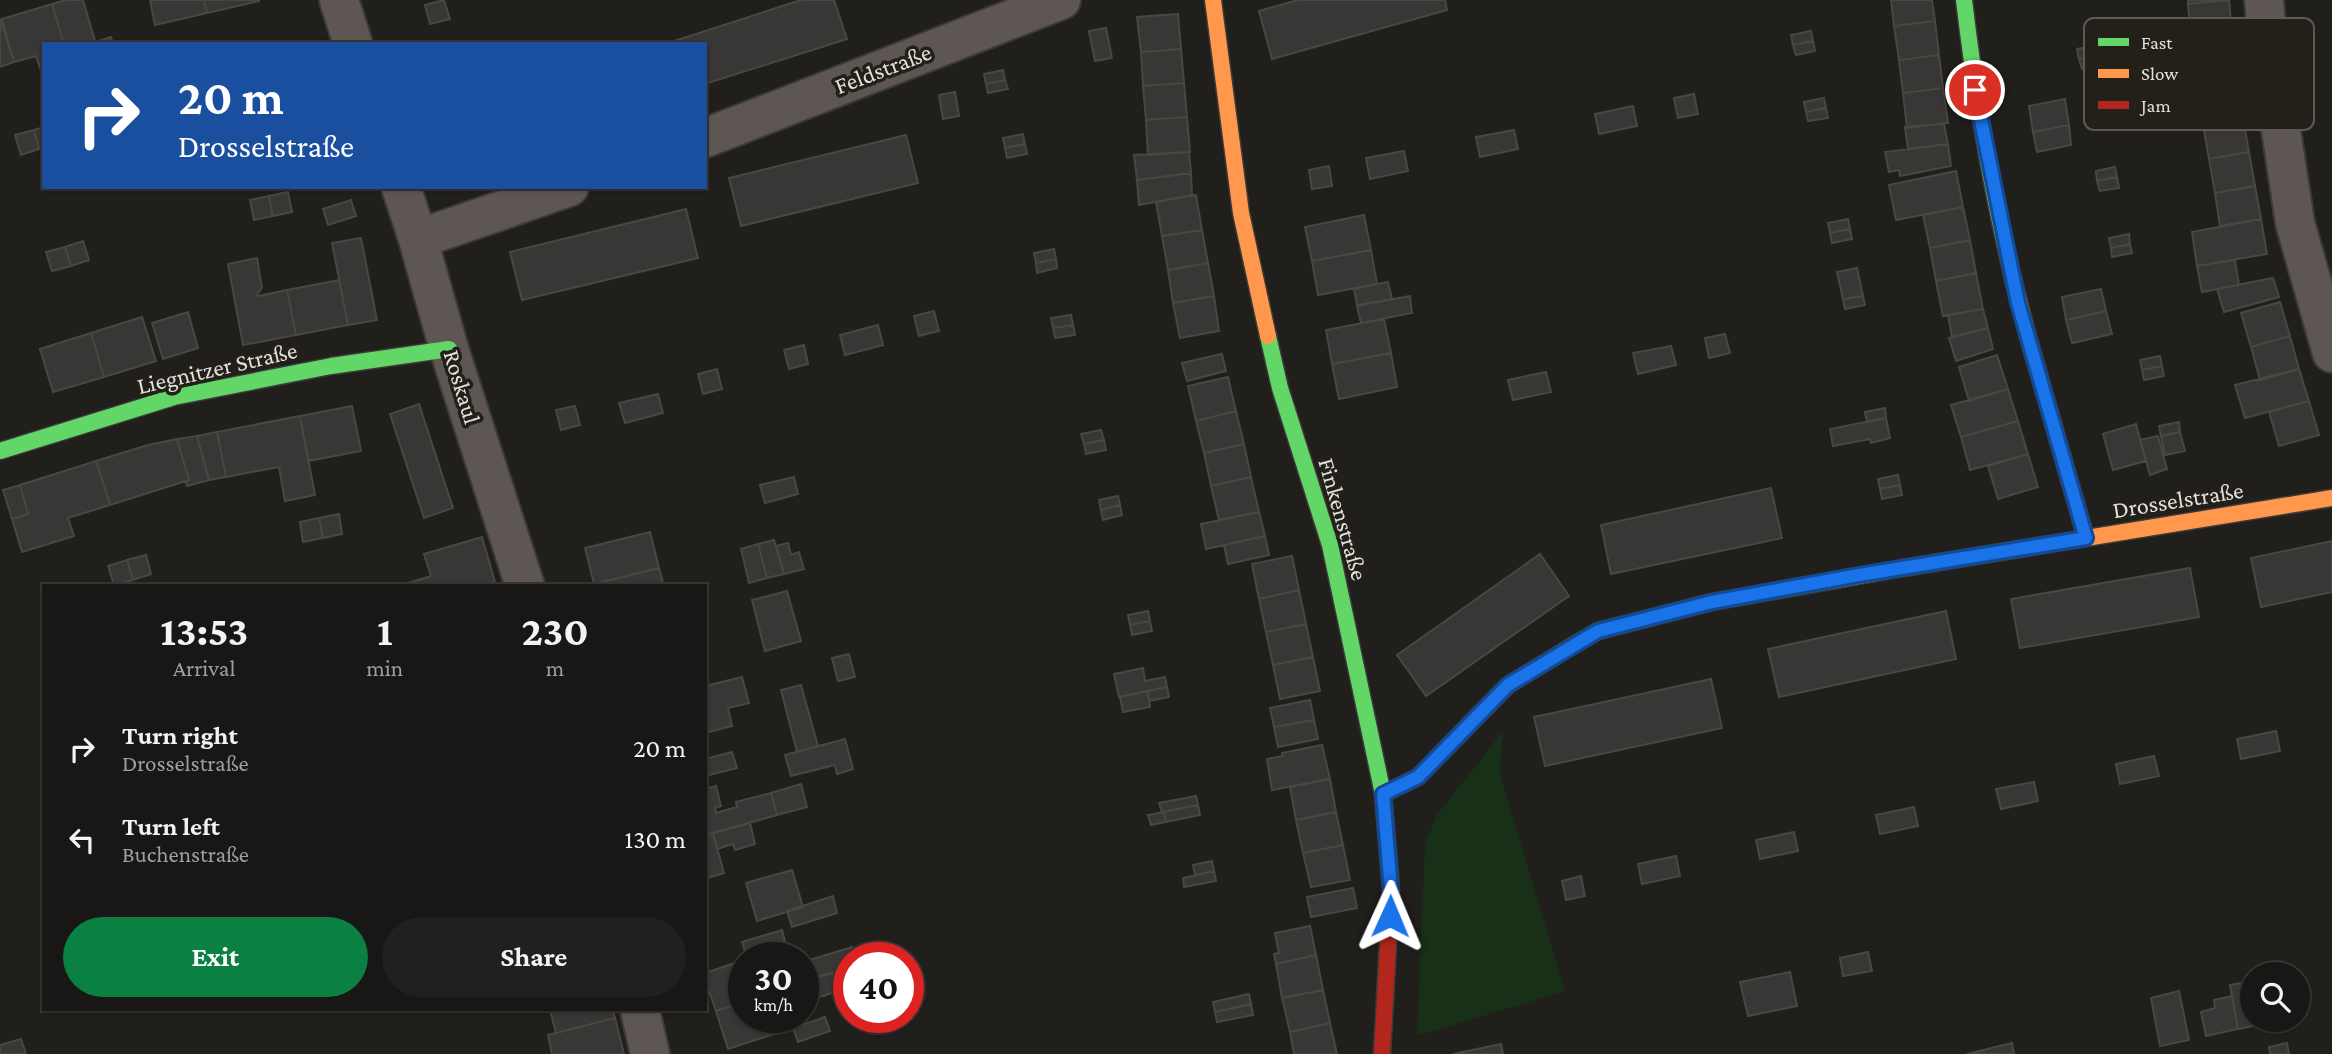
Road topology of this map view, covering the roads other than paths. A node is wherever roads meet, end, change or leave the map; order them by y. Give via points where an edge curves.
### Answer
1 (339, 0) edge
2 (1060, 0) edge
3 (1213, 0) edge
4 (1964, 0) edge
5 (2264, 0) edge
6 (2265, 18) edge
7 (352, 42) edge
8 (2280, 130) edge
9 (707, 137) edge
10 (402, 189) edge
11 (563, 189) edge
12 (418, 239) junction
13 (449, 349) junction
14 (2332, 353) edge
15 (0, 450) edge
16 (2332, 498) edge
17 (2086, 538) junction
18 (524, 584) edge
19 (1383, 794) junction
20 (640, 1011) edge
21 (650, 1054) edge
22 (1382, 1054) edge

1 - 7 street
2 - 9 street, Feldstraße
3 - 19 street, Finkenstraße via 1241,213 1280,388 1330,545
4 - 17 street via 1975,90 2018,303
5 - 6 street
8 - 14 street via 2294,223
10 - 12 street, Roskaul
11 - 12 street
12 - 13 street, Roskaul
13 - 15 street, Liegnitzer Straße via 331,366 174,397
13 - 18 street, Roskaul
16 - 17 street, Drosselstraße
17 - 19 street, Drosselstraße via 1712,602 1598,631 1508,685 1418,777
19 - 22 street, Finkenstraße via 1391,890
20 - 21 street

